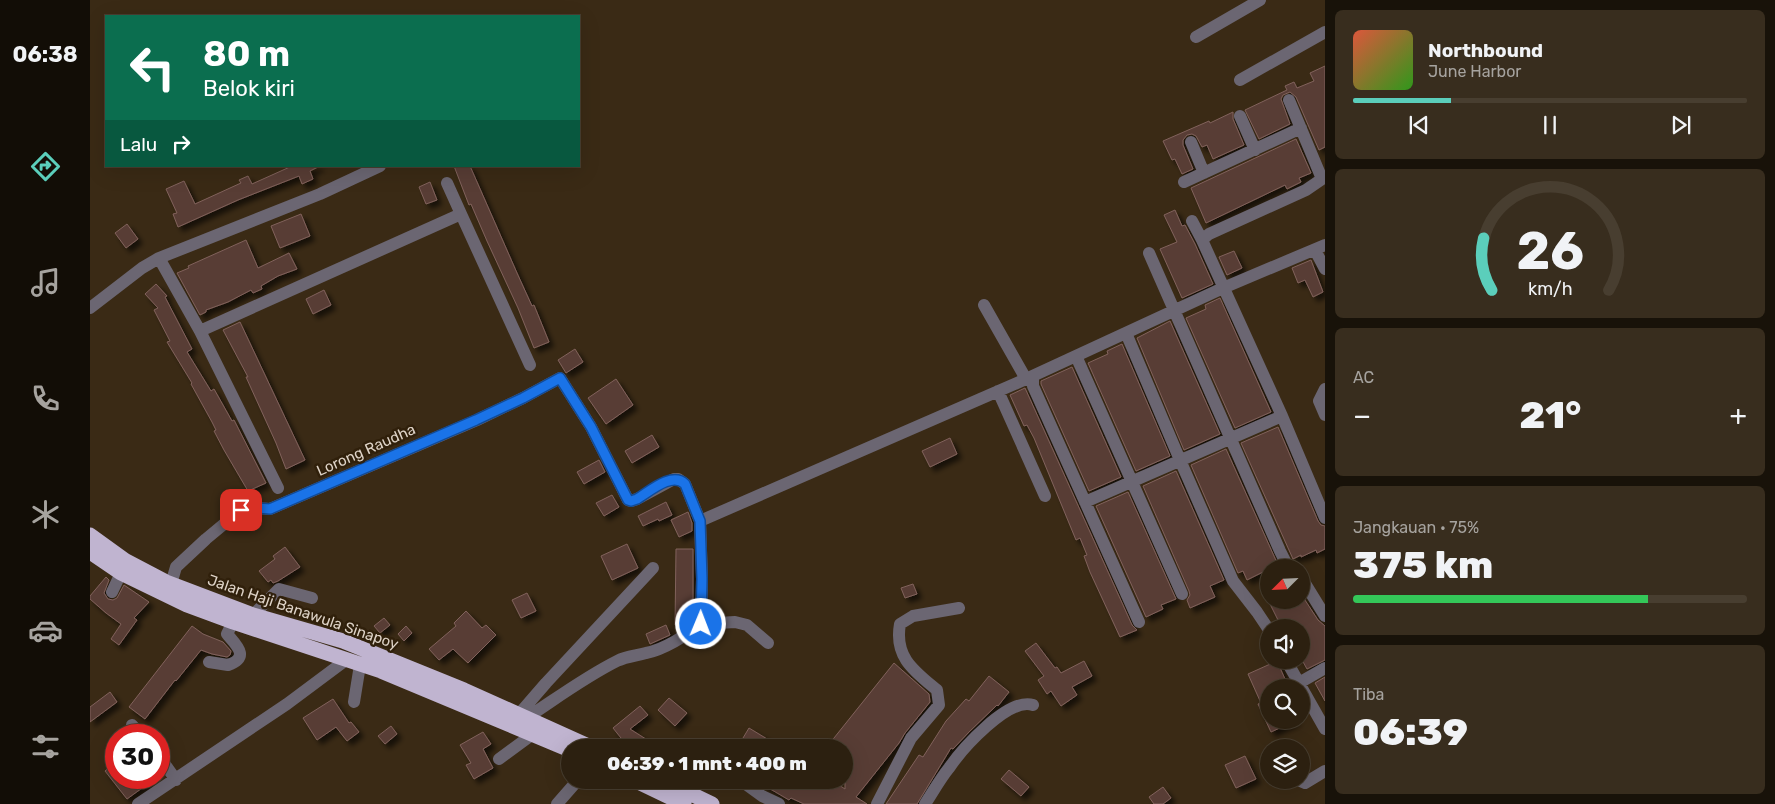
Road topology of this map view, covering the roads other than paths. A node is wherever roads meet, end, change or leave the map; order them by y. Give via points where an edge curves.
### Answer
1 (1260, 0) edge
2 (1325, 32) edge
3 (1196, 37) dead end
4 (1240, 80) dead end
5 (1289, 100) dead end
6 (1240, 116) dead end
7 (1301, 128) junction
8 (1190, 142) dead end
9 (1255, 150) junction
10 (378, 167) edge
11 (1204, 174) junction
12 (1323, 178) edge
13 (1184, 182) dead end
14 (447, 183) dead end
15 (461, 214) junction
16 (1192, 221) dead end
17 (1202, 240) junction
18 (1320, 248) edge
19 (1149, 253) dead end
20 (159, 258) junction
21 (1325, 270) edge
22 (1223, 288) junction
23 (984, 306) dead end
24 (90, 308) edge
25 (1174, 311) junction
26 (200, 331) junction
27 (1126, 333) junction
28 (1076, 356) junction
29 (530, 364) dead end
30 (1029, 378) junction
31 (1325, 389) edge
32 (998, 391) junction
33 (1282, 416) junction
34 (1325, 416) edge
35 (1231, 438) junction
36 (1180, 460) junction
37 (1132, 482) junction
38 (278, 488) dead end
39 (1045, 496) dead end
40 (1086, 502) junction
41 (1325, 518) edge
42 (700, 521) junction
43 (90, 535) edge
44 (90, 552) edge
45 (1284, 559) edge
46 (653, 568) dead end
47 (121, 573) junction
48 (171, 584) junction
49 (112, 592) dead end
50 (1310, 592) edge
51 (1182, 594) dead end
52 (312, 598) dead end
53 (959, 608) dead end
54 (253, 615) junction
55 (1325, 616) edge
56 (1262, 619) edge
57 (233, 622) junction
58 (1139, 622) dead end
59 (701, 624) junction
60 (768, 643) dead end
61 (346, 660) junction
62 (209, 662) dead end
63 (360, 665) junction
64 (1325, 668) edge
65 (1306, 679) edge
66 (354, 702) dead end
67 (1310, 702) edge
68 (1033, 705) dead end
69 (524, 715) junction
70 (1325, 729) edge
71 (533, 734) junction
72 (574, 739) edge
73 (561, 746) edge
74 (500, 759) dead end
75 (1325, 771) edge
76 (170, 772) edge
77 (1310, 779) edge
78 (176, 780) junction
79 (570, 789) edge
80 (653, 789) edge
81 (681, 789) edge
82 (749, 789) edge
83 (759, 800) edge
84 (138, 804) edge
85 (557, 804) edge
86 (684, 804) edge
87 (712, 804) edge
88 (779, 804) edge
89 (877, 804) edge
90 (925, 804) edge

1 - 3 street
2 - 4 street
5 - 7 street
6 - 9 street
7 - 9 street
7 - 12 street
8 - 11 street
9 - 11 street
10 - 20 street via 320,194
11 - 13 street
12 - 17 street via 1306,190
14 - 15 street
15 - 26 street
15 - 29 street
16 - 17 street
17 - 22 street
18 - 21 street
18 - 22 street
19 - 25 street
20 - 24 street
20 - 26 street
22 - 25 street
22 - 33 street
23 - 30 street
25 - 27 street
25 - 35 street
26 - 38 street
27 - 28 street
27 - 36 street
28 - 30 street
28 - 37 street
30 - 32 street
30 - 40 street
31 - 34 street via 1319,401
32 - 39 street
32 - 42 street
33 - 35 street
33 - 41 street
35 - 36 street
35 - 45 street
36 - 37 street
36 - 56 street via 1233,581
37 - 40 street
37 - 51 street
40 - 58 street
42 - 48 street, Lorong Raudha via 685,484 678,479 665,482 637,499 628,500 591,427 560,378 476,420 278,506 270,509 246,507 176,567
42 - 59 street
43 - 48 highway, Jalan Haji Banawula Sinapoy via 126,561
44 - 47 highway, Jalan Haji Banawula Sinapoy
46 - 69 street via 562,665
47 - 49 street
47 - 57 highway, Jalan Haji Banawula Sinapoy via 187,605
48 - 54 highway, Jalan Haji Banawula Sinapoy
50 - 55 street
52 - 54 street via 279,589
53 - 89 street via 913,616 900,624 897,638 901,651 914,671 937,690 939,705 911,738
54 - 69 highway, Jalan Haji Banawula Sinapoy via 343,641
57 - 61 highway, Jalan Haji Banawula Sinapoy
57 - 62 street via 227,634 240,650 238,660 228,665
59 - 60 street via 735,622 747,625
59 - 69 street via 655,650 627,656
61 - 63 highway, Jalan Haji Banawula Sinapoy
61 - 78 street
63 - 66 street
63 - 71 highway, Jalan Haji Banawula Sinapoy
64 - 65 street
67 - 70 street
68 - 90 street via 1015,706 998,716 949,767
69 - 72 highway, Jalan Haji Banawula Sinapoy
71 - 73 highway, Jalan Haji Banawula Sinapoy
71 - 74 street
75 - 77 street
76 - 78 street
78 - 84 street
79 - 85 street
80 - 86 highway
81 - 87 highway
82 - 83 street
83 - 88 street

